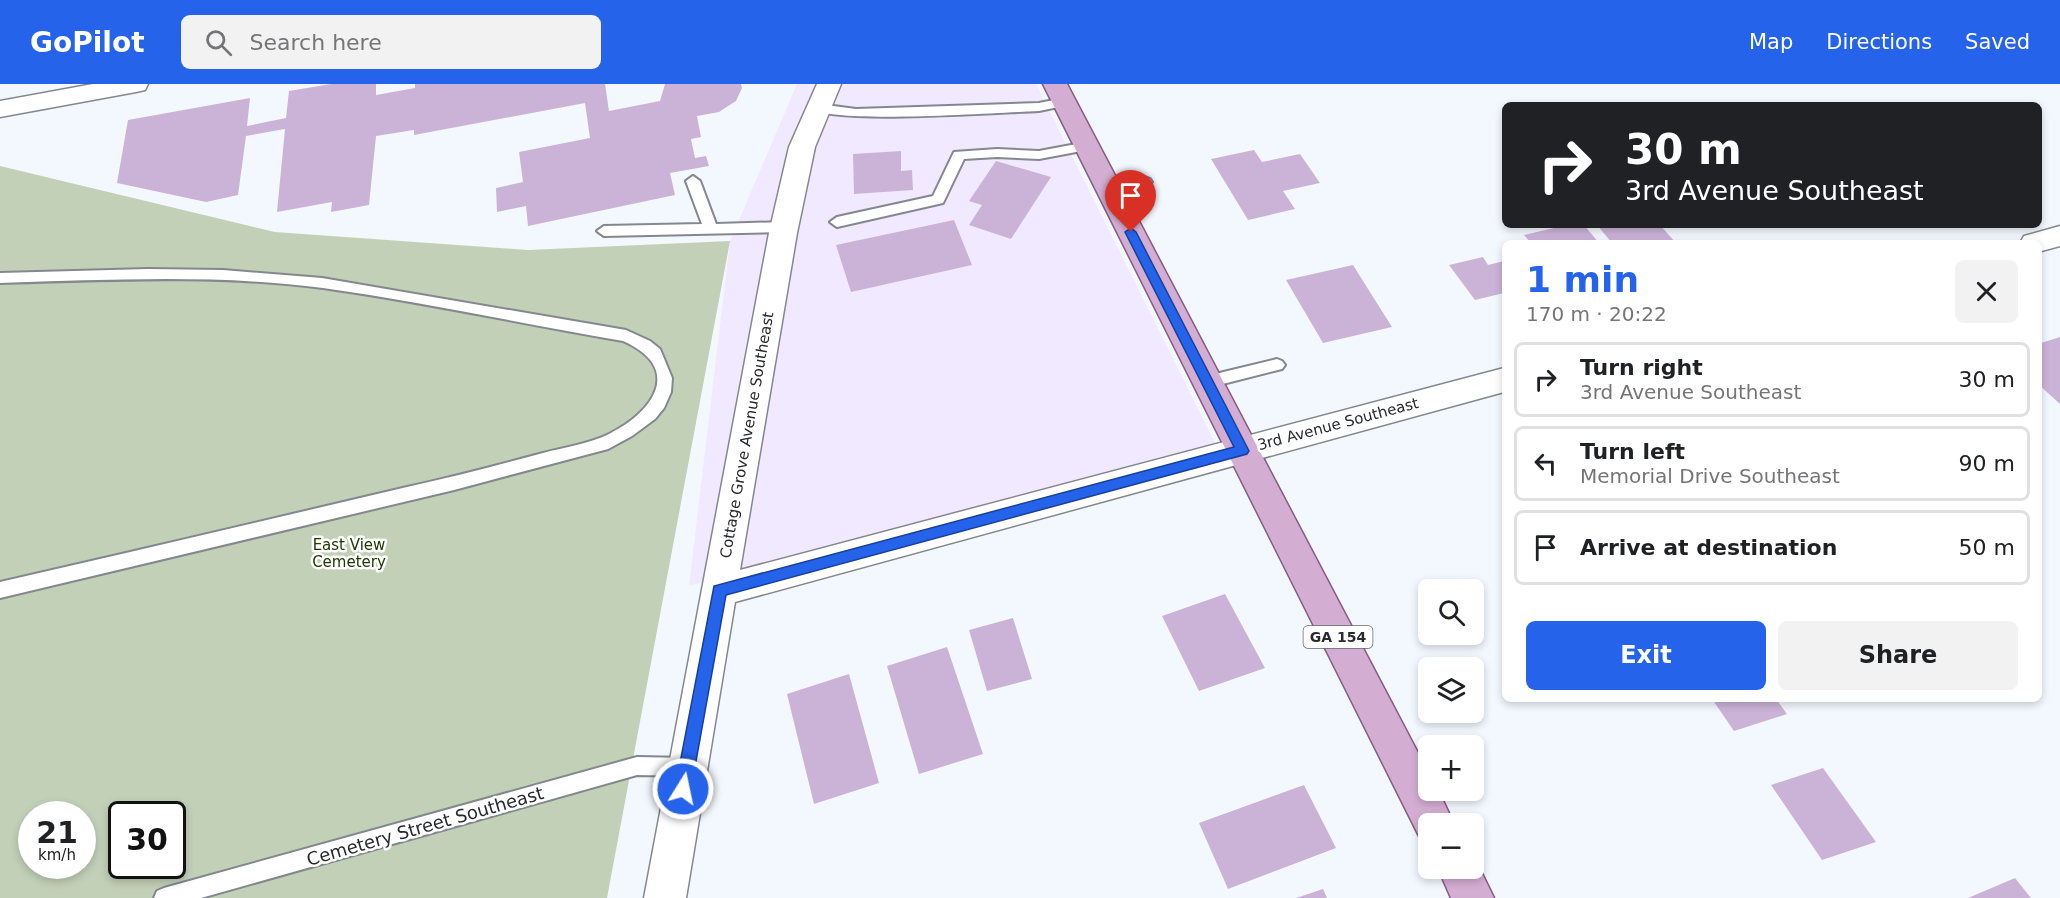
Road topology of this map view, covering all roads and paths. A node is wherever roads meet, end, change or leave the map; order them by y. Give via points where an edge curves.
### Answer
1 (136, 84) edge
2 (1060, 93) edge
3 (824, 96) edge
4 (0, 109) edge
5 (1086, 146) junction
6 (693, 181) dead end
7 (1144, 182) dead end
8 (1109, 190) junction
9 (837, 222) dead end
10 (784, 227) junction
11 (711, 229) junction
12 (604, 231) dead end
13 (2060, 236) edge
14 (2042, 241) edge
15 (0, 278) edge
16 (1277, 364) dead end
17 (1502, 381) edge
18 (1207, 382) junction
19 (1242, 451) junction
20 (0, 590) edge
21 (719, 591) junction
22 (687, 767) junction
23 (1428, 813) edge
24 (1464, 879) edge
25 (165, 898) edge
26 (665, 898) edge
27 (1473, 898) edge

1 - 4 street
2 - 3 lane via 1039,107 856,113
2 - 5 main road, GA 154
3 - 10 street, Cottage Grove Avenue Southeast via 802,147
5 - 8 main road, GA 154
5 - 9 lane via 1039,155 959,155 938,200
6 - 11 lane
7 - 8 lane
8 - 18 main road, GA 154
10 - 11 lane
10 - 21 street, Cottage Grove Avenue Southeast
11 - 12 lane
13 - 14 street
15 - 20 lane via 223,275 322,283 626,336 654,351 664,372 664,391 654,410 624,435 602,444 454,483
16 - 18 lane
17 - 19 street, 3rd Avenue Southeast
18 - 19 main road, GA 154
19 - 21 street, 3rd Avenue Southeast
19 - 23 main road, GA 154
21 - 22 street, Cottage Grove Avenue Southeast
22 - 25 lane, Cemetery Street Southeast via 637,766
22 - 26 street, Cottage Grove Avenue Southeast
24 - 27 main road

